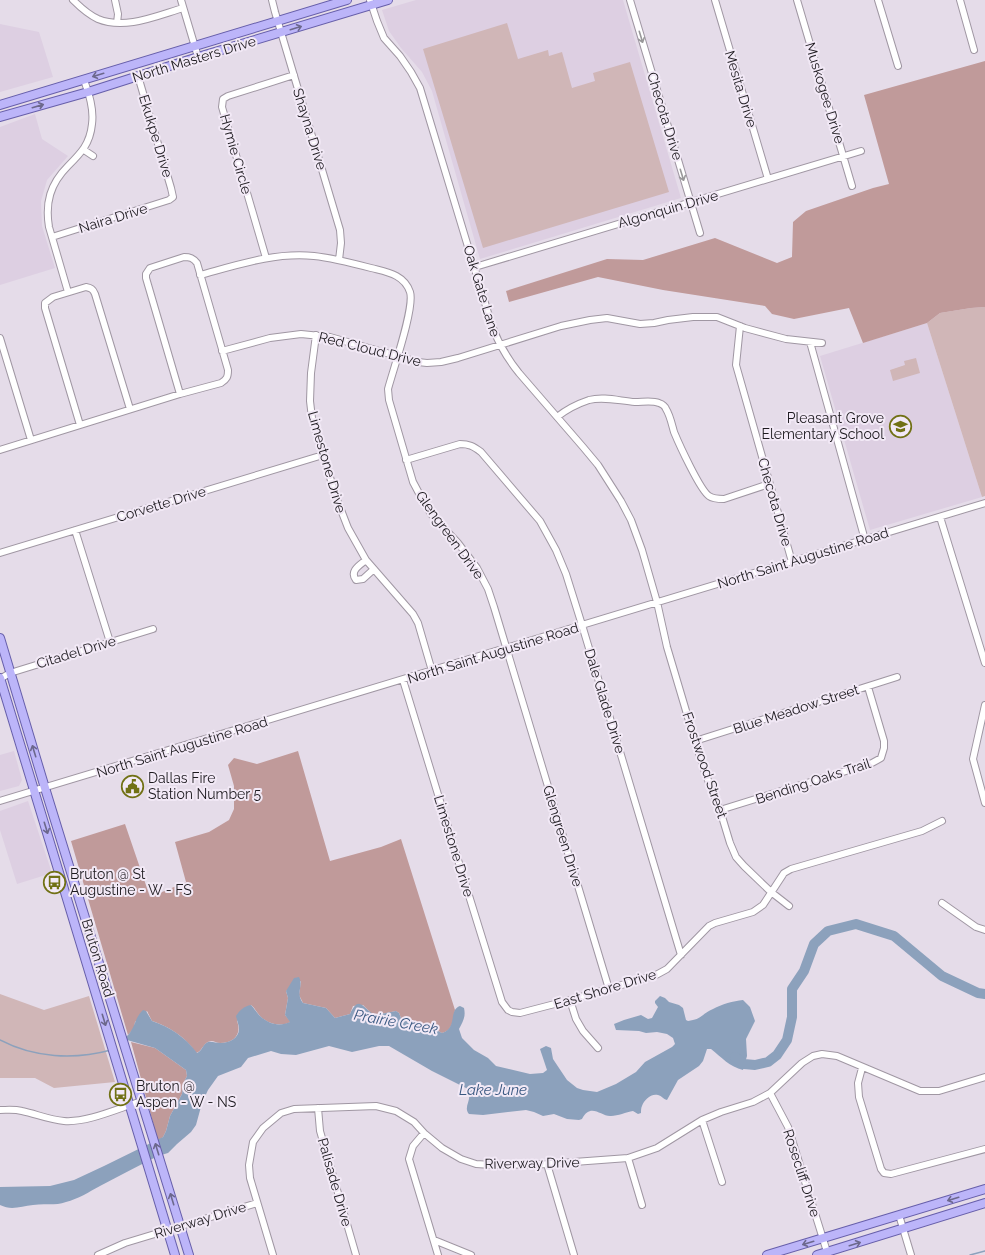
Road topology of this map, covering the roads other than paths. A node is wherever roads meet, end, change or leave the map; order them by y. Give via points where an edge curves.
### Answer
1 (72, 0) edge
2 (115, 0) edge
3 (181, 0) edge
4 (272, 0) edge
5 (347, 0) edge
6 (388, 0) edge
7 (630, 0) edge
8 (715, 0) edge
9 (797, 0) edge
10 (878, 0) edge
11 (960, 0) edge
12 (371, 2) edge
13 (183, 8) junction
14 (278, 21) junction
15 (118, 23) junction
16 (281, 32) junction
17 (195, 46) junction
18 (974, 50) dead end
19 (198, 57) junction
20 (898, 66) dead end
21 (294, 75) junction
22 (138, 76) junction
23 (84, 80) junction
24 (88, 92) junction
25 (0, 105) edge
26 (0, 117) edge
27 (84, 150) junction
28 (861, 151) dead end
29 (93, 156) dead end
30 (844, 157) junction
31 (768, 179) junction
32 (852, 186) dead end
33 (173, 197) joint
34 (690, 202) junction
35 (700, 233) dead end
36 (52, 236) junction
37 (266, 258) junction
38 (339, 260) junction
39 (474, 267) junction
40 (200, 275) junction
41 (68, 292) junction
42 (740, 326) junction
43 (316, 335) junction
44 (0, 338) edge
45 (810, 342) junction
46 (822, 343) dead end
47 (500, 345) junction
48 (222, 351) junction
49 (397, 356) junction
50 (180, 394) junction
51 (130, 409) junction
52 (557, 417) junction
53 (80, 425) junction
54 (31, 440) junction
55 (0, 450) edge
56 (323, 455) junction
57 (406, 460) junction
58 (769, 484) junction
59 (985, 503) edge
60 (940, 517) junction
61 (75, 530) junction
62 (865, 540) junction
63 (0, 553) edge
64 (366, 560) junction
65 (792, 562) junction
66 (374, 569) junction
67 (658, 602) junction
68 (582, 625) junction
69 (153, 629) dead end
70 (0, 638) edge
71 (110, 642) junction
72 (507, 649) junction
73 (985, 663) edge
74 (432, 672) junction
75 (10, 673) junction
76 (897, 677) dead end
77 (0, 678) edge
78 (403, 680) junction
79 (868, 687) junction
80 (985, 705) edge
81 (695, 741) junction
82 (45, 788) junction
83 (34, 791) junction
84 (0, 801) edge
85 (985, 803) edge
86 (720, 810) junction
87 (942, 821) dead end
88 (771, 892) junction
89 (942, 903) dead end
90 (789, 906) dead end
91 (985, 930) edge
92 (90, 931) junction
93 (78, 935) junction
94 (681, 955) junction
95 (609, 989) junction
96 (570, 1000) junction
97 (508, 1010) joint
98 (598, 1048) dead end
99 (862, 1068) junction
100 (985, 1077) edge
101 (770, 1093) junction
102 (142, 1101) junction
103 (129, 1105) junction
104 (318, 1108) junction
105 (0, 1110) edge
106 (702, 1120) junction
107 (424, 1133) junction
108 (985, 1149) edge
109 (628, 1158) junction
110 (547, 1164) junction
111 (722, 1182) dead end
112 (985, 1189) edge
113 (257, 1202) junction
114 (985, 1203) edge
115 (642, 1205) dead end
116 (899, 1215) junction
117 (180, 1225) junction
118 (168, 1229) junction
119 (903, 1229) junction
120 (823, 1238) junction
121 (434, 1240) junction
122 (828, 1254) edge
123 (98, 1255) edge
124 (175, 1255) edge
125 (189, 1255) edge
126 (273, 1255) edge
127 (356, 1255) edge
128 (438, 1255) edge
129 (471, 1255) edge
130 (574, 1255) edge
131 (767, 1255) edge
132 (818, 1255) edge
133 (911, 1255) edge

1 - 15 street via 96,18
2 - 15 street
3 - 13 street
4 - 14 street, Shayna Drive
5 - 14 main road, North Masters Drive
6 - 12 main road, North Masters Drive
7 -> 34 street, Checota Drive
8 - 31 street, Mesita Drive
9 - 30 street, Muskogee Drive
10 - 20 street
11 - 18 street
16 -> 12 main road, North Masters Drive
12 - 39 street, Oak Gate Lane via 384,38 420,88
13 - 15 street via 134,22
13 - 17 street
14 - 16 street, Shayna Drive
14 - 17 main road, North Masters Drive
16 - 19 main road, North Masters Drive
16 - 21 street, Shayna Drive
17 - 19 street
17 -> 23 main road, North Masters Drive
19 - 22 main road, North Masters Drive
21 - 37 street, Hymie Circle via 223,99 222,107
21 - 38 street, Shayna Drive via 340,230
22 - 24 main road, North Masters Drive
22 - 33 street, Ekukpe Drive
23 - 24 street
23 - 25 main road, North Masters Drive
26 -> 24 main road, North Masters Drive
24 - 27 street via 92,104 92,125
27 - 29 street
27 - 36 street via 59,177 50,194 48,218
28 - 30 street, Algonquin Drive
30 - 31 street, Algonquin Drive
30 - 32 street, Muskogee Drive
31 - 34 street, Algonquin Drive
33 - 36 street, Naira Drive
34 - 35 street, Checota Drive
34 - 39 street, Algonquin Drive
36 - 41 street
37 - 38 street, Glengreen Drive via 305,255
37 - 40 street, Glengreen Drive
38 - 49 street, Glengreen Drive via 393,273 405,282 411,303
39 - 47 street, Oak Gate Lane
40 - 48 street
40 - 50 street via 197,263 184,257 150,268 146,274
41 - 51 street via 86,287 95,294
41 - 53 street via 52,297 45,303 45,308
42 - 45 street, Red Cloud Drive via 786,339
42 - 47 street, Red Cloud Drive via 717,317 688,317 640,324 607,318 561,326
42 - 58 street, Checota Drive via 736,365
43 - 48 street, Red Cloud Drive via 270,338
43 - 49 street, Red Cloud Drive
43 - 56 street, Limestone Drive via 310,401 312,418
44 - 54 street
45 - 46 street, Red Cloud Drive
45 - 62 street
47 - 49 street, Red Cloud Drive via 440,362 418,362
47 - 52 street, Oak Gate Lane via 519,373
48 - 50 street via 228,370 226,380
49 - 57 street, Glengreen Drive via 388,389
50 - 51 street
51 - 53 street
52 - 58 street via 575,405 601,398 660,403 666,408 677,439 710,497 724,498
52 - 67 street, Oak Gate Lane via 598,465 621,501 642,550
53 - 54 street
54 - 55 street
56 - 61 street, Corvette Drive
56 - 64 street, Limestone Drive via 343,516
57 - 68 street, Dale Glade Drive via 460,444 468,444 481,452 540,521 566,574
57 - 72 street, Glengreen Drive via 413,482 432,514 477,568 488,589
58 - 65 street, Checota Drive
59 - 60 street, North Saint Augustine Road
60 - 62 street, North Saint Augustine Road
60 - 73 street
61 - 63 street, Corvette Drive
61 - 71 street
62 - 65 street, North Saint Augustine Road
64 - 66 street, Limestone Drive
64 - 66 street via 355,569 353,573 356,580 363,579
65 - 67 street, North Saint Augustine Road
66 - 74 street, Limestone Drive via 413,614
67 - 68 street, North Saint Augustine Road
67 - 81 street, Frostwood Street via 667,647
68 - 72 street, North Saint Augustine Road
68 - 94 street, Dale Glade Drive
69 - 71 street, Citadel Drive
70 - 75 main road, Bruton Road
71 - 75 street, Citadel Drive
72 - 74 street, North Saint Augustine Road
72 - 95 street, Glengreen Drive
74 - 78 street, North Saint Augustine Road
75 - 77 street, Citadel Drive
82 -> 75 main road, Bruton Road
76 - 79 street, Blue Meadow Street
77 - 83 main road, Bruton Road
78 - 82 street, North Saint Augustine Road
78 - 97 street, Limestone Drive via 502,1002
79 - 81 street, Blue Meadow Street
79 - 86 street, Bending Oaks Trail via 884,740 881,758
80 - 85 street via 973,759
81 - 86 street, Frostwood Street
82 - 83 street, North Saint Augustine Road
82 - 92 main road, Bruton Road
83 - 84 street, North Saint Augustine Road
83 -> 93 main road, Bruton Road
86 - 88 street, Frostwood Street via 736,858
87 - 88 street, East Shore Drive via 922,831 791,870 784,873
88 - 90 street, Frostwood Street
88 - 94 street, East Shore Drive via 763,905 752,912 709,926
89 - 91 street via 976,927
92 - 93 main road
92 - 102 main road, Bruton Road
93 -> 103 main road, Bruton Road
94 - 95 street, East Shore Drive via 667,969 656,975
95 - 96 street, East Shore Drive
96 - 97 street, East Shore Drive via 520,1013
96 - 98 street via 576,1019
99 - 100 street, Riverway Drive via 920,1091 939,1091
99 - 101 street, Riverway Drive via 837,1056 813,1056 802,1062
99 - 108 street via 858,1083 859,1097 884,1173 891,1174
101 - 106 street, Riverway Drive via 753,1102
101 - 120 street, Rosecliff Drive via 788,1127
102 - 103 street
117 -> 102 main road, Bruton Road
103 - 105 street via 89,1118 65,1121 20,1111
103 - 118 main road, Bruton Road
104 - 107 street, Riverway Drive via 376,1106 396,1111 414,1122
104 - 113 street, Riverway Drive via 294,1109 281,1113 257,1135 253,1142 249,1165
104 - 127 street, Palisade Drive via 320,1131
106 - 109 street, Riverway Drive via 657,1148
106 - 111 street
107 - 110 street, Riverway Drive via 460,1159 476,1164
107 - 121 street via 413,1146 409,1160
109 - 110 street, Riverway Drive
109 - 115 street
110 - 130 street
112 -> 116 main road
113 - 117 street, Riverway Drive
113 - 126 street
114 - 119 main road
116 - 119 street
116 - 120 main road
117 - 118 street, Riverway Drive
117 - 125 main road, Bruton Road
118 - 123 street, Riverway Drive
118 - 124 main road, Bruton Road
122 -> 119 main road
119 - 133 street
120 - 122 street, Rosecliff Drive
120 -> 131 main road
121 - 128 street
121 - 129 street
122 - 132 main road

